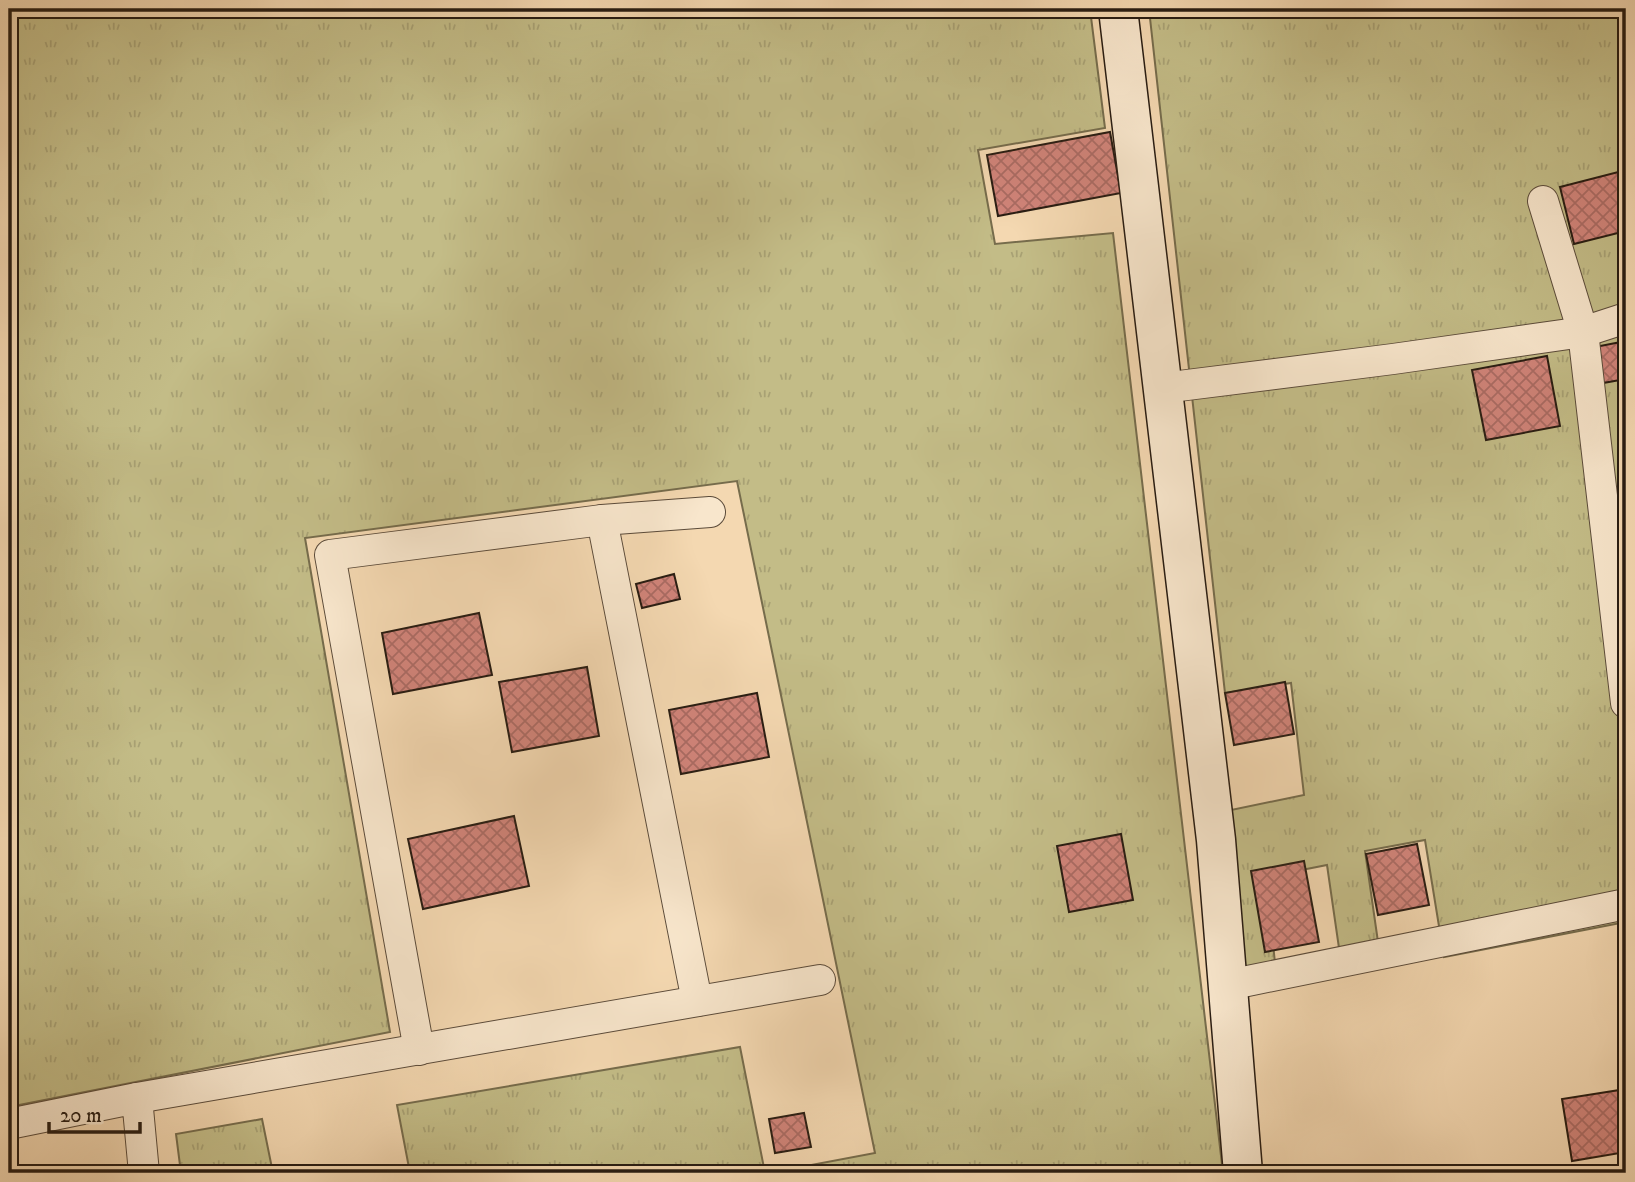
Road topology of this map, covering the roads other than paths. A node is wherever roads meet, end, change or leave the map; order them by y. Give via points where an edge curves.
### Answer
1 (1118, 9) edge
2 (1543, 201) dead end
3 (1626, 318) edge
4 (1583, 332) junction
5 (1163, 388) junction
6 (709, 512) dead end
7 (602, 520) junction
8 (1624, 661) edge
9 (1626, 703) edge
10 (1626, 904) edge
11 (820, 980) dead end
12 (1228, 985) junction
13 (697, 1001) junction
14 (419, 1050) junction
15 (137, 1098) junction
16 (9, 1124) edge
17 (144, 1173) edge
18 (1243, 1173) edge

1 - 5 street
2 - 4 street
3 - 4 street
4 - 5 street
4 - 8 street
5 - 12 street via 1216,840
6 - 7 street
7 - 13 street
7 - 14 street via 330,555
8 - 9 street
10 - 12 street
11 - 13 street
12 - 18 street
13 - 14 street
14 - 15 street
15 - 16 street
15 - 17 street

